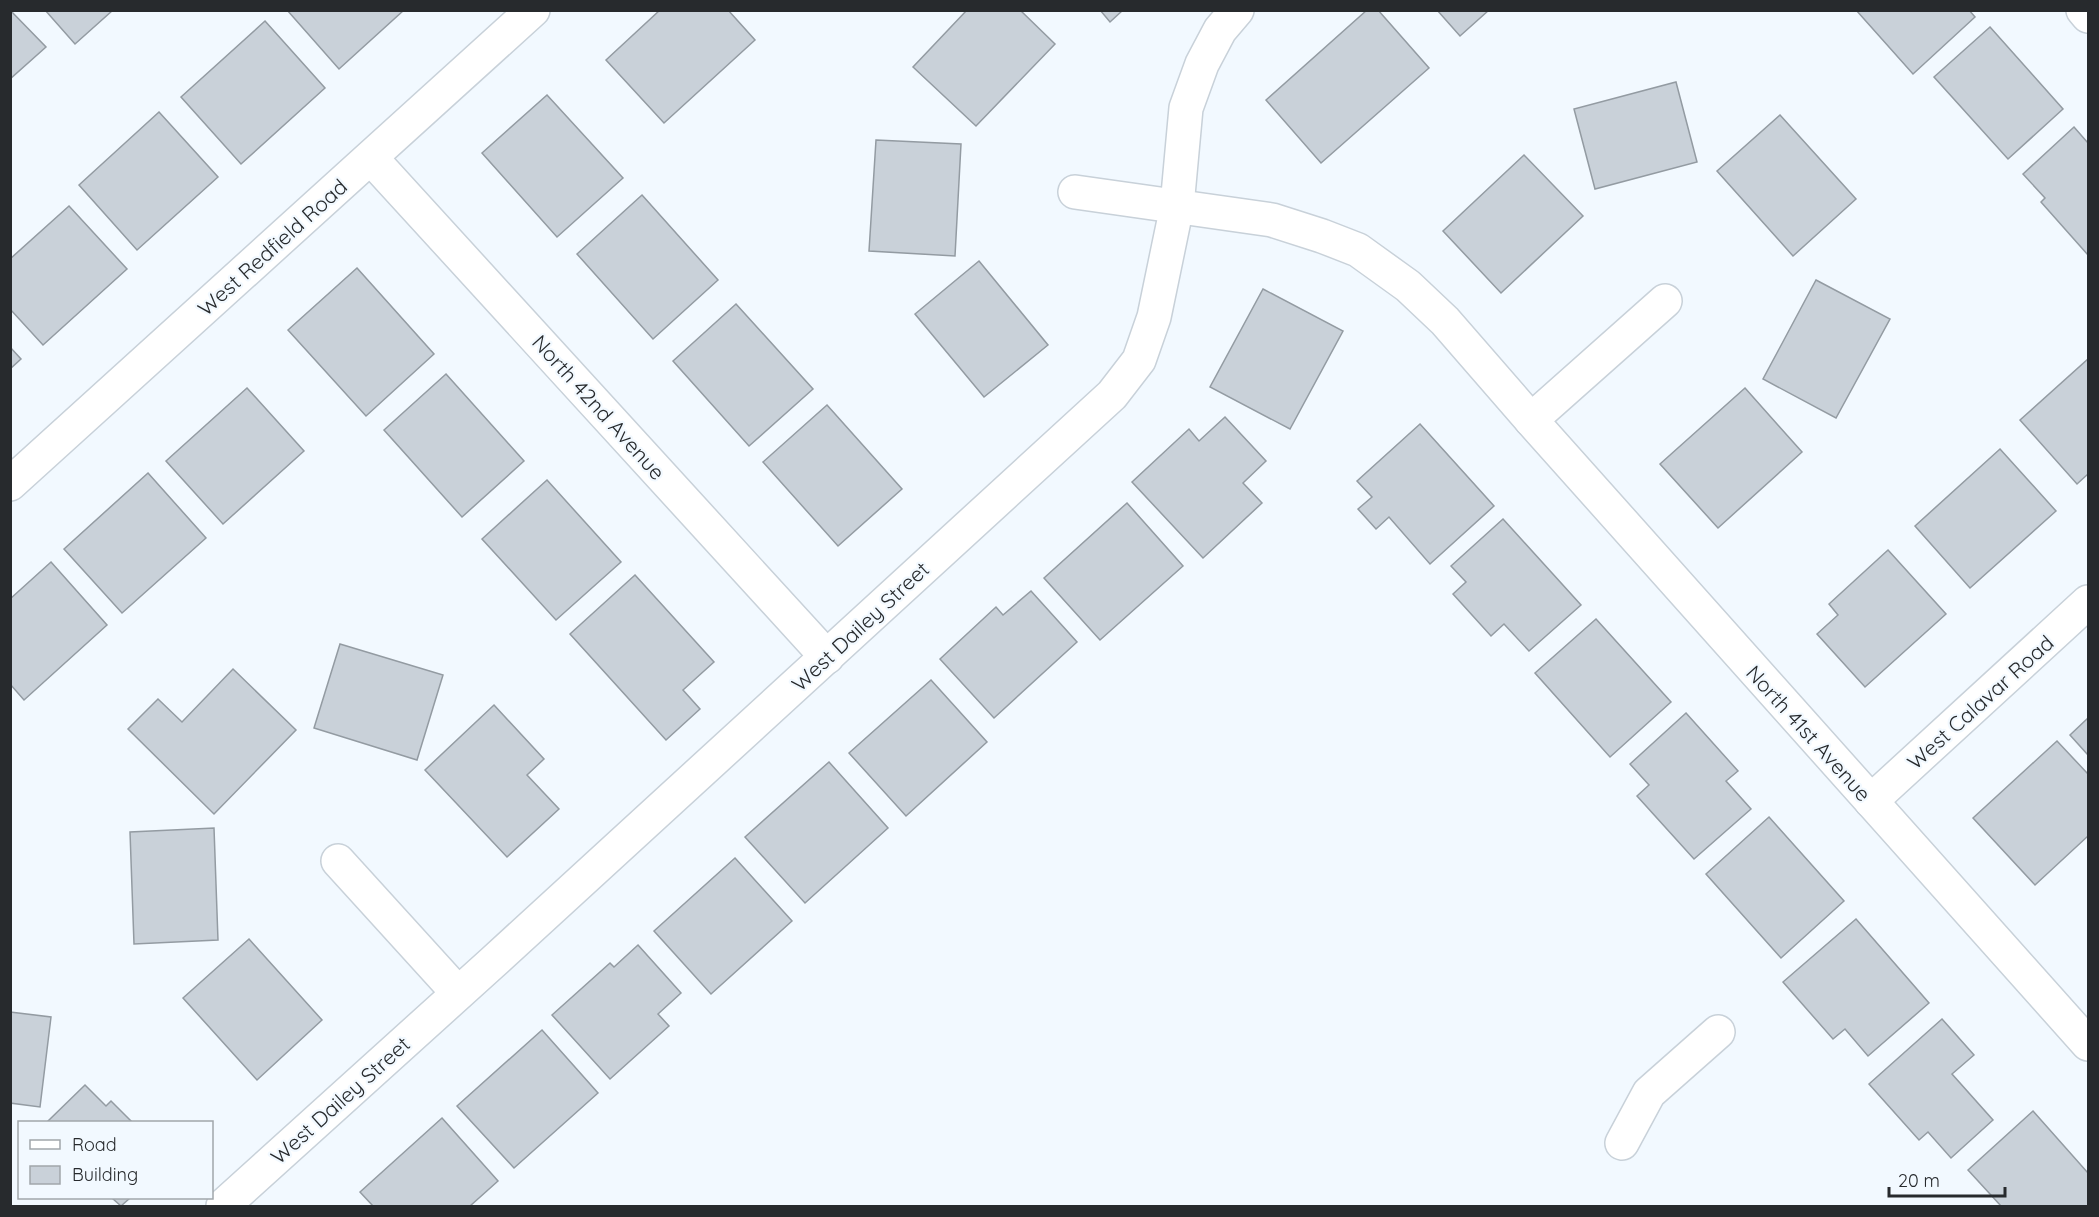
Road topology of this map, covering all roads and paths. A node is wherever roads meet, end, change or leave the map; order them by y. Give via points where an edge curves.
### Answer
1 (533, 10) edge
2 (1237, 10) edge
3 (2084, 10) edge
4 (2088, 16) edge
5 (371, 158) junction
6 (1075, 192) dead end
7 (1177, 206) junction
8 (1665, 301) dead end
9 (1530, 420) junction
10 (10, 484) edge
11 (2088, 602) edge
12 (827, 657) junction
13 (1871, 801) junction
14 (338, 861) dead end
15 (458, 993) junction
16 (1718, 1032) dead end
17 (2088, 1044) edge
18 (1622, 1143) dead end
19 (223, 1206) edge

1 - 5 street, West Redfield Road
2 - 7 street, West Dailey Street via 1220,30 1202,64 1186,108
3 - 4 street
5 - 10 street, West Redfield Road
5 - 12 street, North 42nd Avenue
6 - 7 street
7 - 9 street, North 41st Avenue via 1272,220 1358,250 1408,286 1445,321
7 - 12 street, West Dailey Street via 1154,317 1139,360 1112,395
8 - 9 street
9 - 13 street, North 41st Avenue
11 - 13 street, West Calavar Road
12 - 15 street, West Dailey Street
13 - 17 street, North 41st Avenue
14 - 15 street
15 - 19 street, West Dailey Street
16 - 18 street via 1649,1093

